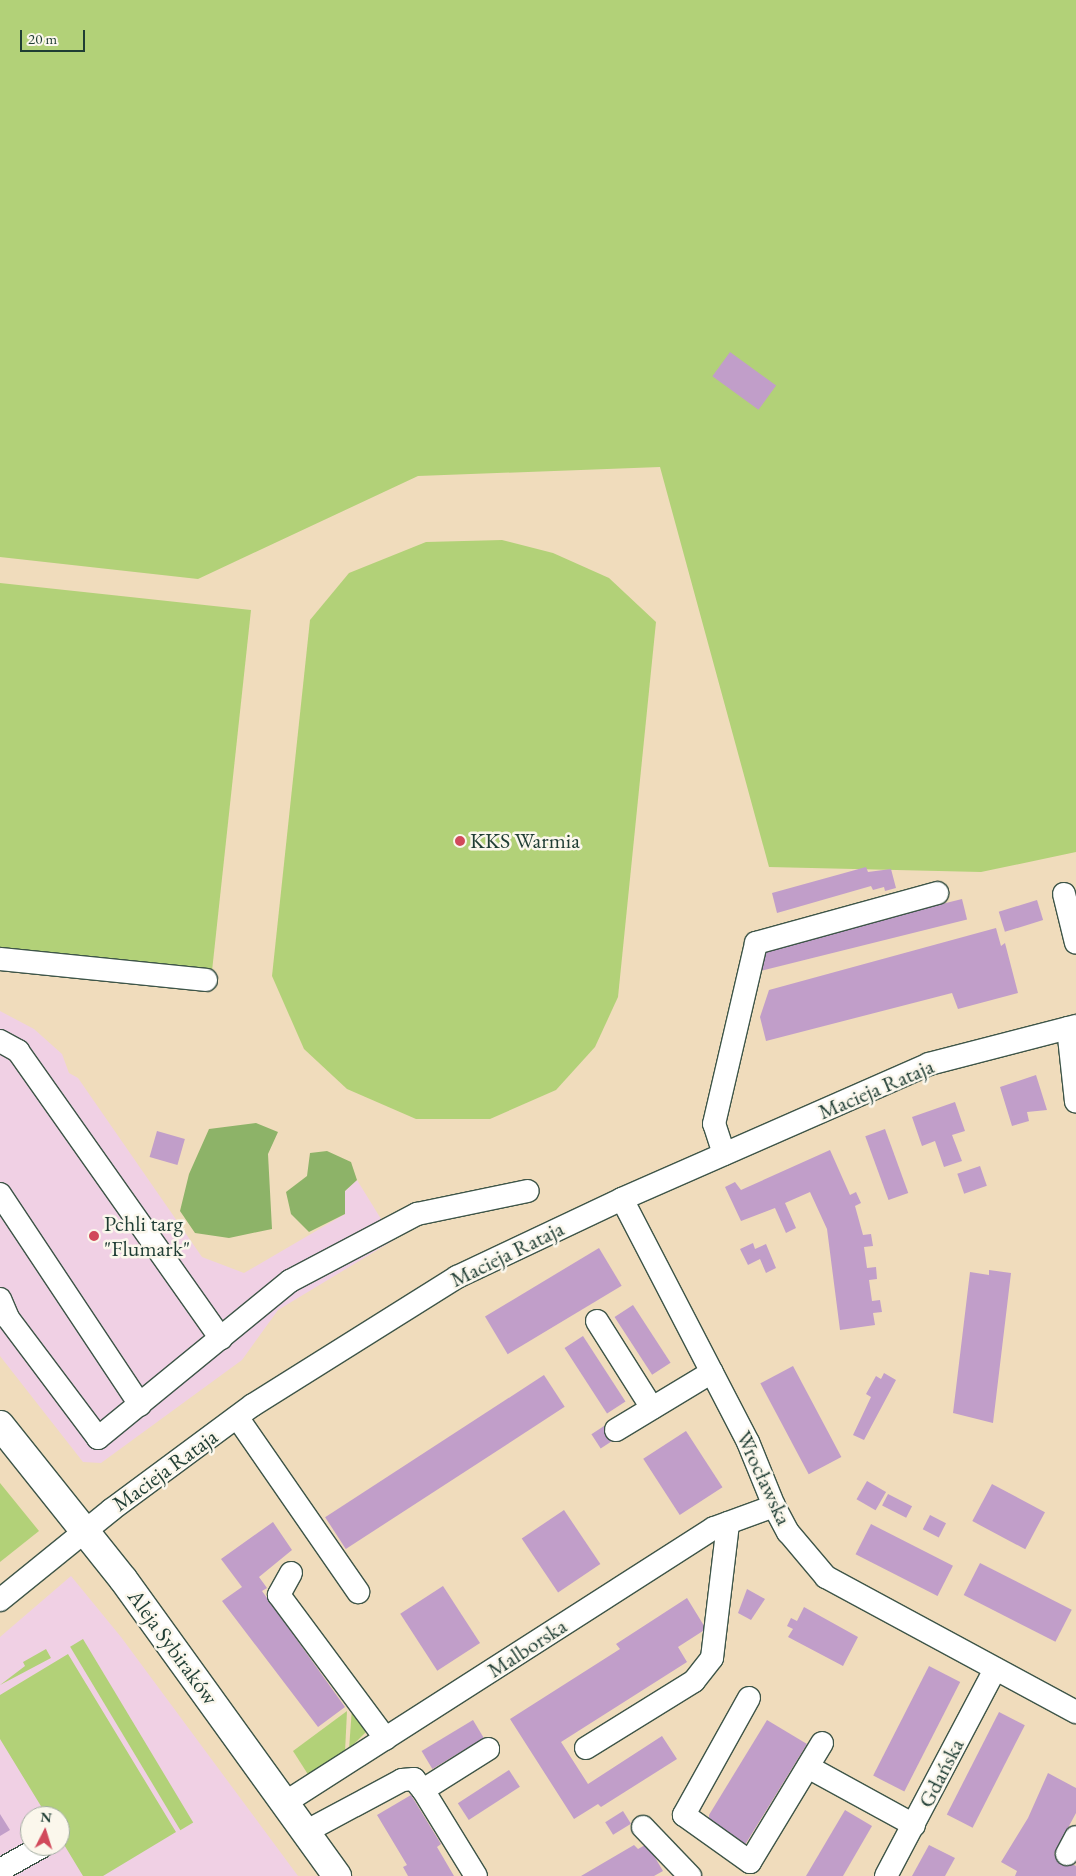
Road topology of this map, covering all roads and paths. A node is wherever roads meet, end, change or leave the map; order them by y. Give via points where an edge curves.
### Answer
1 (937, 893) dead end
2 (1064, 894) dead end
3 (1076, 943) edge
4 (0, 959) edge
5 (206, 980) dead end
6 (1072, 1027) edge
7 (0, 1041) edge
8 (1076, 1102) edge
9 (724, 1154) junction
10 (528, 1191) dead end
11 (0, 1194) edge
12 (622, 1198) junction
13 (0, 1298) edge
14 (597, 1321) dead end
15 (221, 1340) junction
16 (712, 1372) junction
17 (140, 1405) junction
18 (652, 1408) junction
19 (237, 1417) junction
20 (0, 1425) edge
21 (616, 1430) dead end
22 (774, 1506) junction
23 (721, 1525) junction
24 (86, 1531) junction
25 (290, 1574) dead end
26 (358, 1592) dead end
27 (0, 1600) edge
28 (995, 1669) junction
29 (749, 1698) dead end
30 (1076, 1712) edge
31 (386, 1739) junction
32 (822, 1744) dead end
33 (488, 1748) dead end
34 (586, 1748) dead end
35 (808, 1767) junction
36 (423, 1790) junction
37 (286, 1802) junction
38 (914, 1825) junction
39 (642, 1827) dead end
40 (307, 1831) junction
41 (25, 1856) edge
42 (0, 1870) edge
43 (338, 1876) edge
44 (476, 1876) edge
45 (690, 1876) edge
46 (886, 1876) edge

1 - 9 street via 756,943 714,1124
2 - 3 street
4 - 5 street
6 - 8 street
6 - 9 street, Macieja Rataja via 929,1064
7 - 15 street via 18,1051
9 - 12 street, Macieja Rataja
10 - 15 street via 417,1214 290,1281
11 - 17 street
12 - 16 street, Wrocławska
12 - 19 street, Macieja Rataja via 457,1277
13 - 17 street via 8,1318 98,1438
14 - 18 street
15 - 17 street
16 - 18 street
16 - 22 street, Wrocławska via 748,1442
18 - 21 street
19 - 24 street, Macieja Rataja
19 - 26 street
20 - 24 main road, Aleja Sybiraków
22 - 23 street, Malborska
22 - 28 street, Wrocławska via 788,1532 826,1577
23 - 31 street, Malborska
23 - 34 street via 712,1658 694,1681
24 - 27 street, Macieja Rataja
24 - 37 main road, Aleja Sybiraków
25 - 31 street via 279,1595
28 - 30 street, Wrocławska
28 - 38 street, Gdańska
29 - 35 street via 684,1815 750,1862
31 - 37 street, Malborska
32 - 35 street
33 - 36 street
35 - 38 street
36 - 40 street via 414,1779 402,1780
36 - 44 street
37 - 40 main road, Aleja Sybiraków
38 - 46 street, Gdańska
39 - 45 street
40 - 43 main road, Aleja Sybiraków
41 - 42 street

